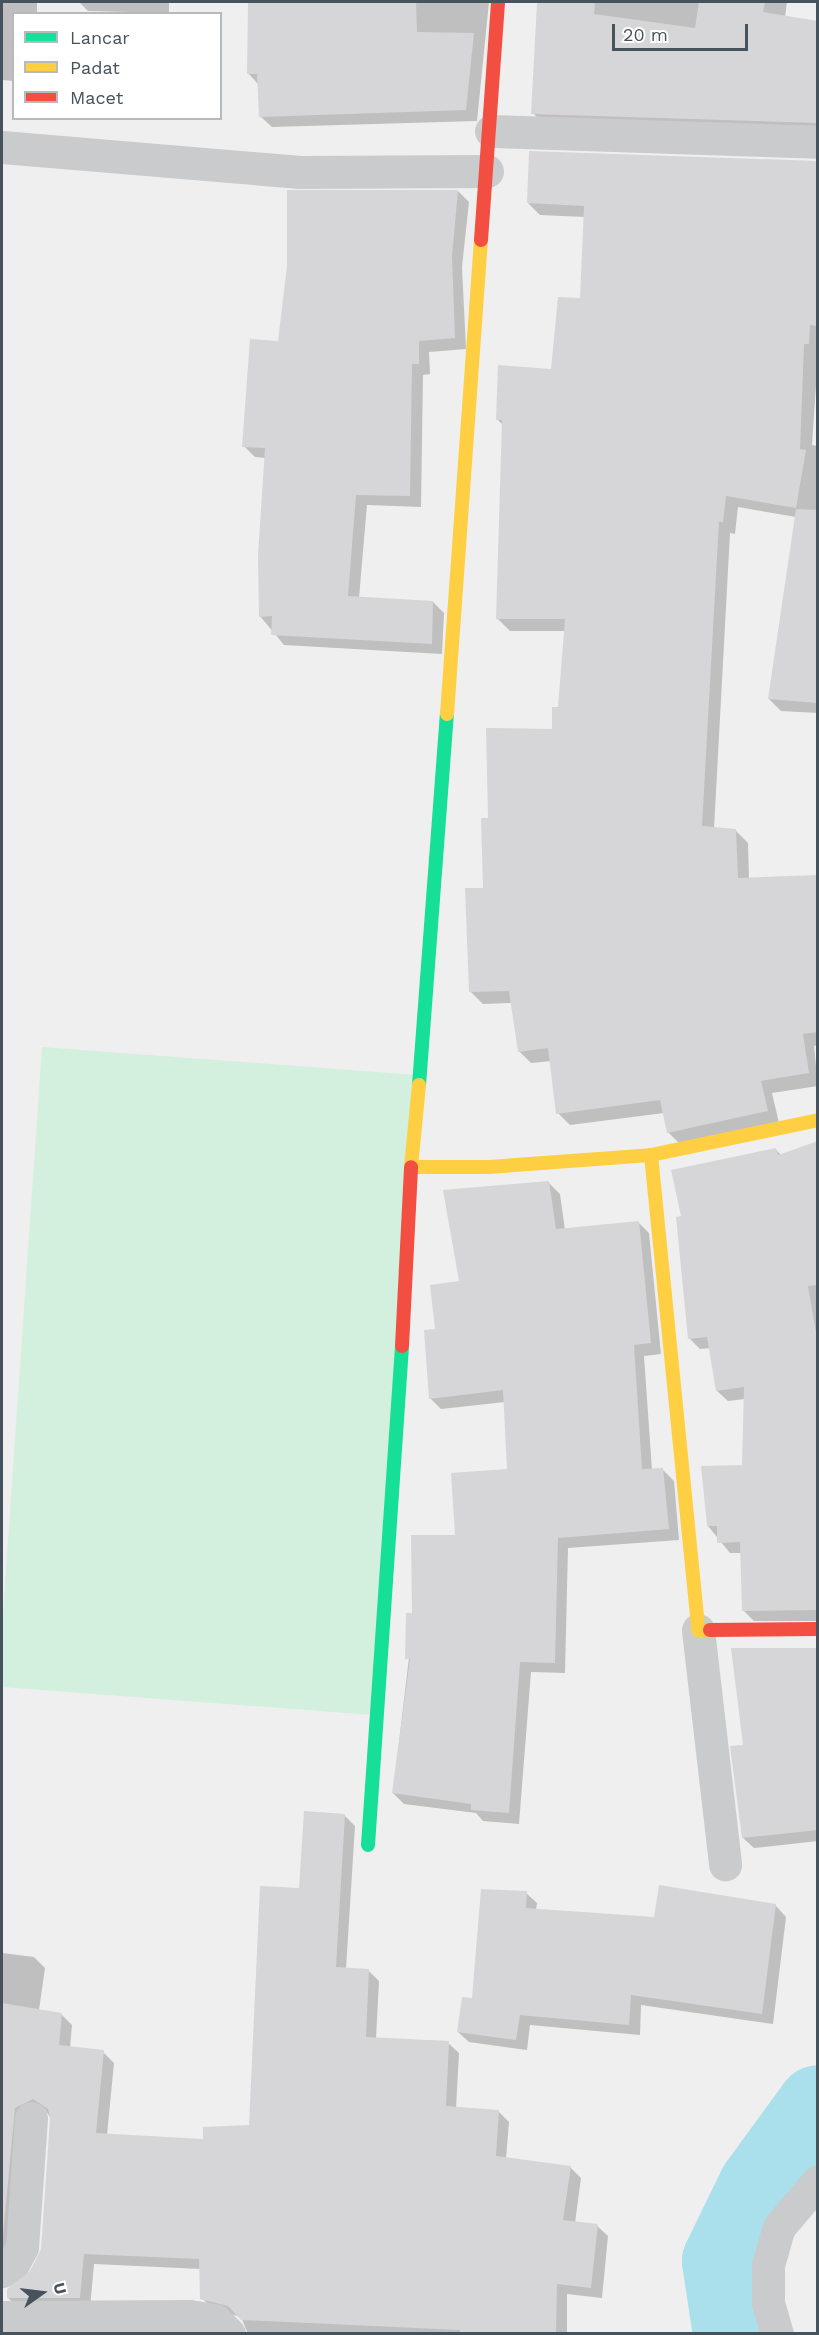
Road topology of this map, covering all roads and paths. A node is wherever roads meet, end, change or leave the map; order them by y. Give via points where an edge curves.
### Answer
1 (498, 2) edge
2 (491, 131) junction
3 (818, 142) edge
4 (2, 147) edge
5 (487, 171) junction
6 (818, 1120) edge
7 (651, 1155) junction
8 (411, 1167) junction
9 (818, 1629) edge
10 (698, 1630) junction
11 (368, 1845) dead end
12 (725, 1864) dead end
13 (31, 2118) dead end
14 (818, 2181) edge
15 (2, 2271) edge
16 (2, 2317) edge
17 (229, 2334) edge
18 (777, 2334) edge

1 - 2 street
2 - 3 street
2 - 5 street
4 - 5 street via 300,172
5 - 8 street
6 - 7 street
7 - 8 street via 489,1167
7 - 10 street
8 - 11 street
9 - 10 street
10 - 12 street
13 - 15 street via 22,2247 14,2262
14 - 18 street via 779,2227 768,2265 768,2302
16 - 17 street via 189,2316 215,2320

